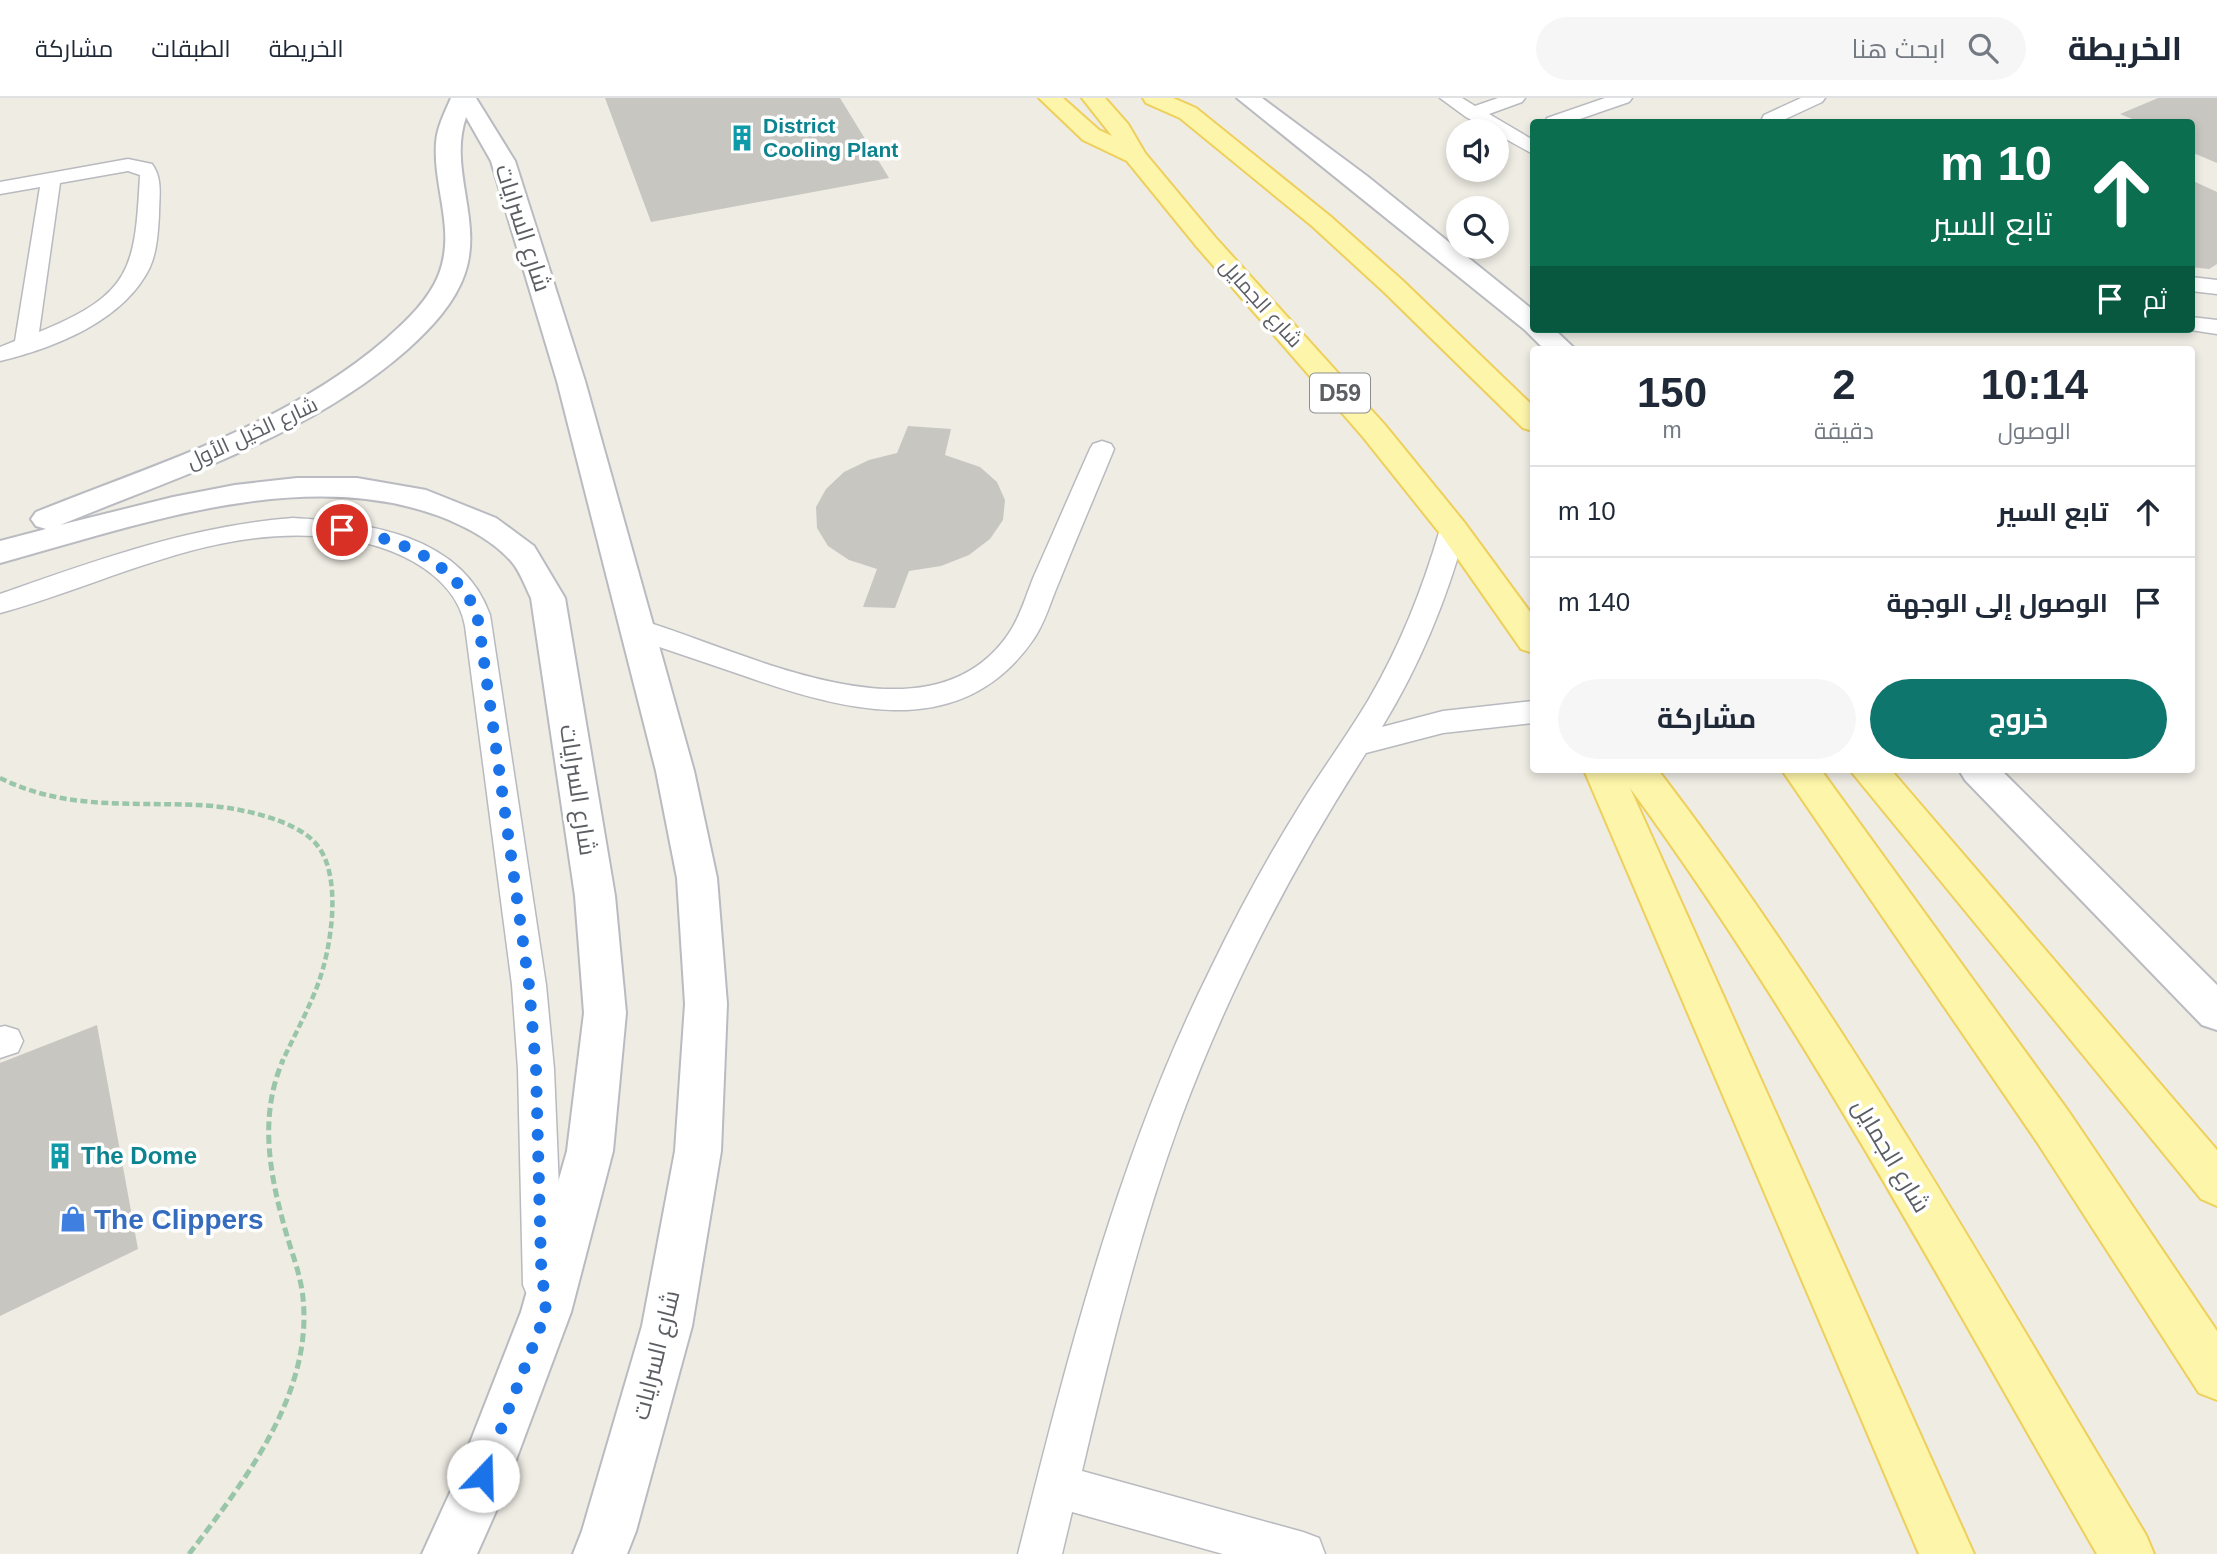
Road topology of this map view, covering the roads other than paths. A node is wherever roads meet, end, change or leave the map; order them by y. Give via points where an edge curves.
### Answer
1 (463, 98) edge
2 (1050, 98) edge
3 (1093, 98) edge
4 (1154, 98) edge
5 (1248, 98) edge
6 (1450, 98) edge
7 (1516, 98) edge
8 (1623, 98) edge
9 (1816, 98) edge
10 (1185, 105) edge
11 (1473, 113) junction
12 (1563, 119) edge
13 (1771, 119) dead end
14 (1530, 131) edge
15 (1514, 137) junction
16 (1530, 147) edge
17 (1135, 156) junction
18 (51, 179) junction
19 (0, 188) edge
20 (2195, 284) edge
21 (2217, 286) edge
22 (1530, 322) edge
23 (2195, 324) edge
24 (2217, 327) edge
25 (1543, 333) edge
26 (26, 346) junction
27 (1557, 346) edge
28 (0, 354) edge
29 (1530, 419) edge
30 (1102, 449) dead end
31 (1453, 529) junction
32 (0, 540) edge
33 (0, 552) edge
34 (0, 604) edge
35 (637, 629) junction
36 (1530, 637) edge
37 (1530, 712) edge
38 (1356, 746) junction
39 (1604, 773) edge
40 (1639, 773) edge
41 (1803, 773) edge
42 (1872, 773) edge
43 (1981, 773) edge
44 (2217, 1012) edge
45 (2217, 1184) edge
46 (546, 1312) junction
47 (2217, 1375) edge
48 (1057, 1486) junction
49 (449, 1554) edge
50 (600, 1554) edge
51 (1040, 1554) edge
52 (1303, 1554) edge
53 (1947, 1554) edge
54 (2127, 1554) edge

1 - 32 main road, شارع الخيل الأول via 448,144 462,240 452,276 426,315 386,355 330,396 261,433
1 - 35 main road, شارع السرايات via 503,161 571,381
2 - 17 main road via 1091,135
3 - 17 main road, شارع الجمايل / D59 via 1120,129
4 - 10 main road
5 - 22 main road
6 - 11 lane
7 - 11 lane
8 - 12 lane
9 - 13 lane
10 - 29 main road via 1393,286
11 - 15 lane
14 - 15 lane
15 - 16 lane
17 - 31 main road, شارع الجمايل / D59
18 - 19 lane
18 - 26 lane
18 - 26 lane via 119,166 145,168 150,175 144,249 139,268 100,309 66,330
20 - 21 lane
23 - 24 lane
25 - 27 main road
26 - 28 lane
30 - 35 lane via 1023,634 986,675 957,690 923,699 853,699
31 - 36 main road, شارع الجمايل / D59
31 - 38 lane via 1422,622
33 - 46 main road, شارع السرايات via 191,504 261,491 328,486 391,491 446,505 491,528 527,559 548,598 595,896 605,1013 590,1152
34 - 46 lane via 192,540 256,528 315,526 370,533 416,550 451,575 474,607 477,621 520,909 536,1069
35 - 50 main road, شارع السرايات via 675,771 697,878 706,1004 698,1151 667,1326
37 - 38 lane via 1443,722
38 - 48 lane via 1265,894 1176,1082 1135,1194 1097,1323
39 - 53 main road
40 - 54 main road, شارع الجمايل via 1761,942 1827,1047
41 - 47 main road via 2053,1127
42 - 45 main road
43 - 44 main road
46 - 49 main road, شارع السرايات
48 - 51 lane
48 - 52 lane

